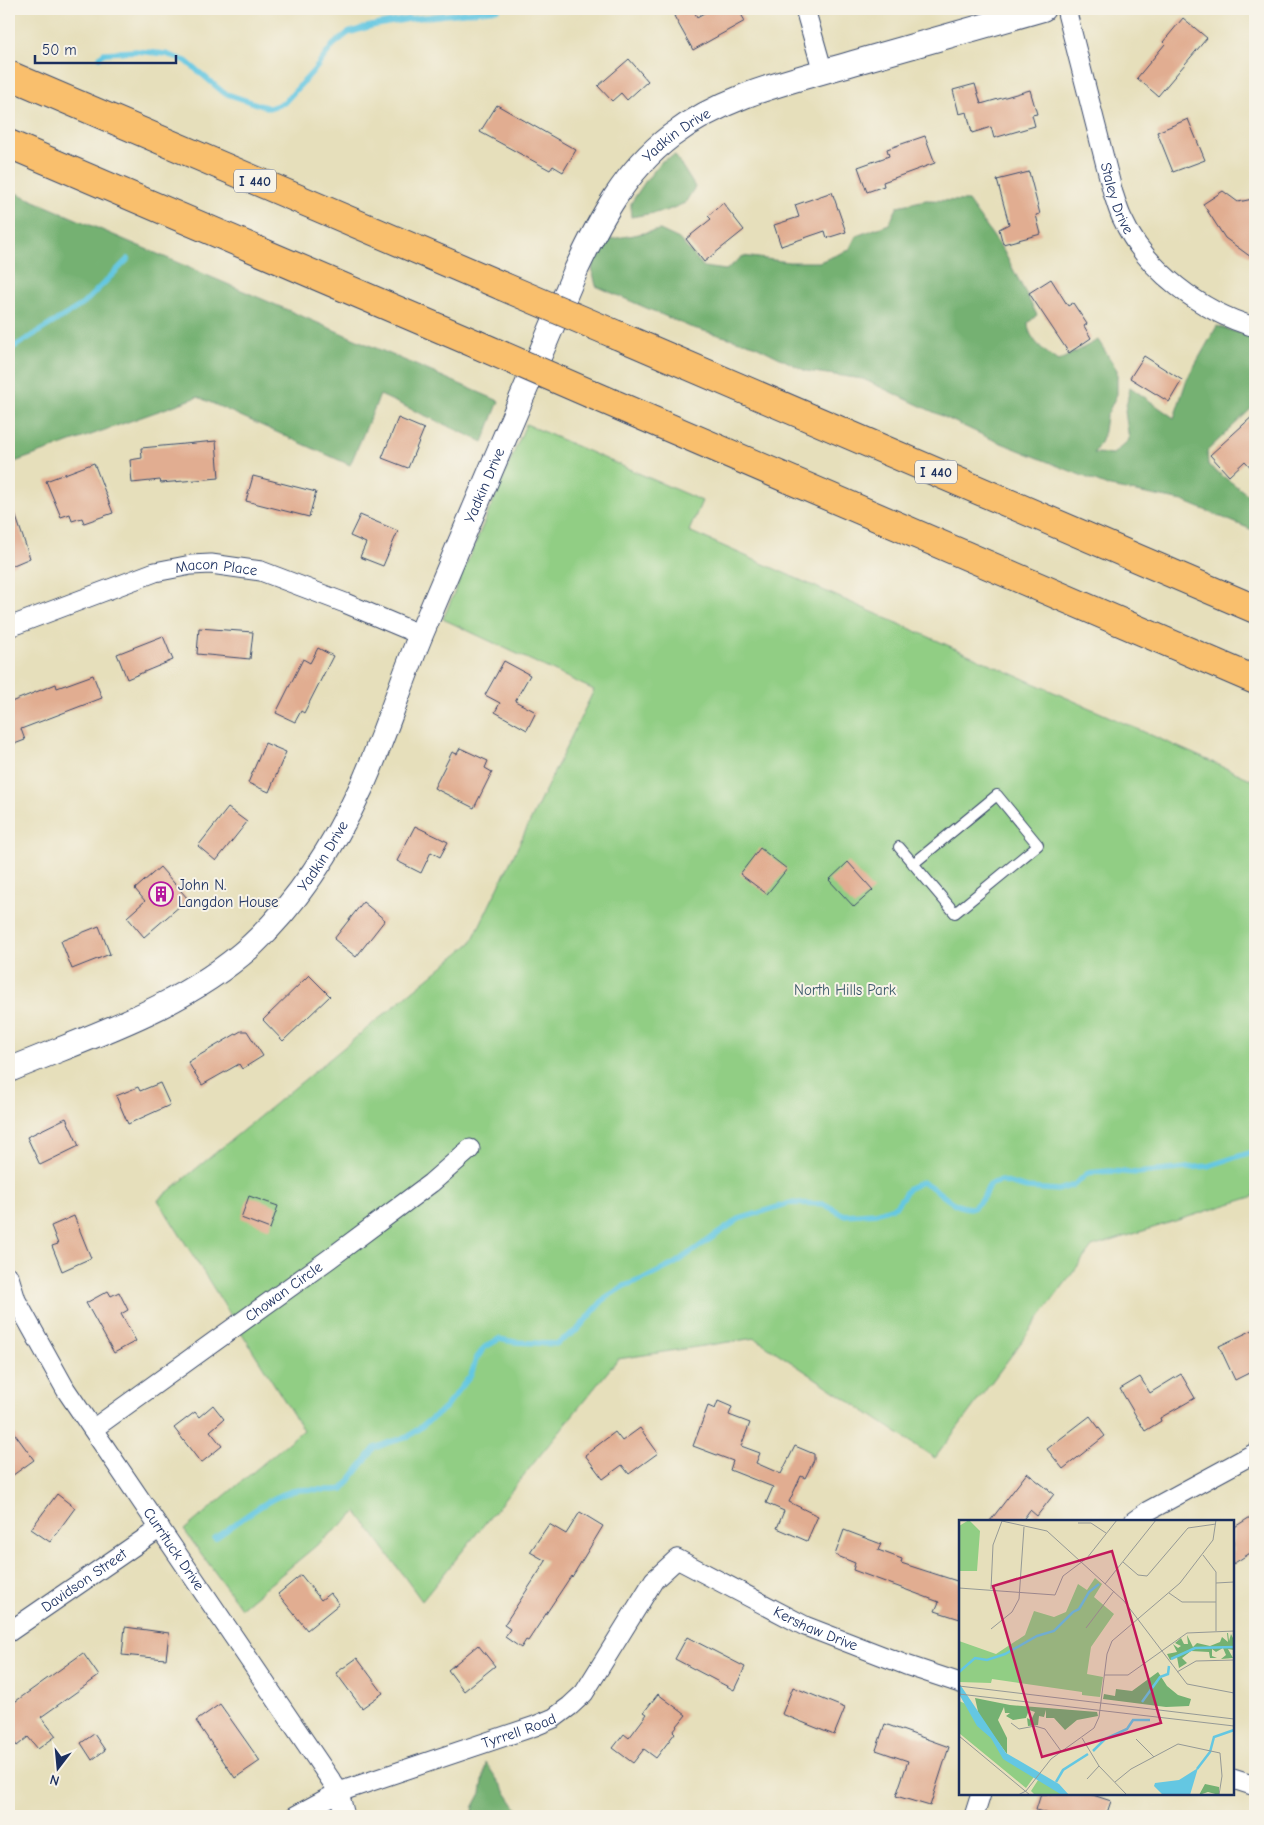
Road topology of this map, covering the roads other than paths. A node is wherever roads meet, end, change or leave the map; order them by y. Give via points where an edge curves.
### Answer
1 (805, 9) edge
2 (1043, 9) edge
3 (1066, 9) edge
4 (823, 72) junction
5 (9, 75) edge
6 (9, 144) edge
7 (1255, 327) edge
8 (1255, 609) edge
9 (9, 627) edge
10 (421, 635) junction
11 (1255, 680) edge
12 (899, 846) dead end
13 (913, 864) junction
14 (9, 1070) edge
15 (470, 1149) dead end
16 (9, 1278) edge
17 (93, 1429) junction
18 (1255, 1453) edge
19 (1135, 1520) edge
20 (160, 1528) junction
21 (677, 1559) joint
22 (9, 1632) edge
23 (959, 1683) edge
24 (1234, 1779) edge
25 (1255, 1786) edge
26 (339, 1792) junction
27 (981, 1795) edge
28 (294, 1816) edge
29 (345, 1816) edge
30 (974, 1816) edge

1 - 4 street
2 - 4 street, Yadkin Drive
3 - 7 street, Staley Drive via 1122,219 1156,268 1178,288 1202,304
4 - 10 street, Yadkin Drive via 759,89 705,115 671,136 637,168 613,198 576,270
5 - 8 highway, I 440, bridge
6 - 11 highway, bridge
9 - 10 street, Macon Place via 155,572 211,564 261,571
10 - 14 street, Yadkin Drive via 364,781 341,827 304,886 269,928 224,968 161,1007
12 - 13 lane
13 - 13 lane via 955,913 1038,844 997,795
15 - 17 street, Chowan Circle via 431,1183 337,1253
16 - 17 street, Currituck Drive via 16,1300 35,1335
17 - 20 street, Currituck Drive
18 - 19 street
20 - 22 street, Davidson Street
20 - 26 street, Currituck Drive
21 - 23 street, Kershaw Drive via 805,1626
21 - 26 street, Tyrrell Road via 654,1580 584,1693 559,1714 513,1734
24 - 25 street
26 - 28 street, Tyrrell Road
26 - 29 street, Currituck Drive
27 - 30 street

